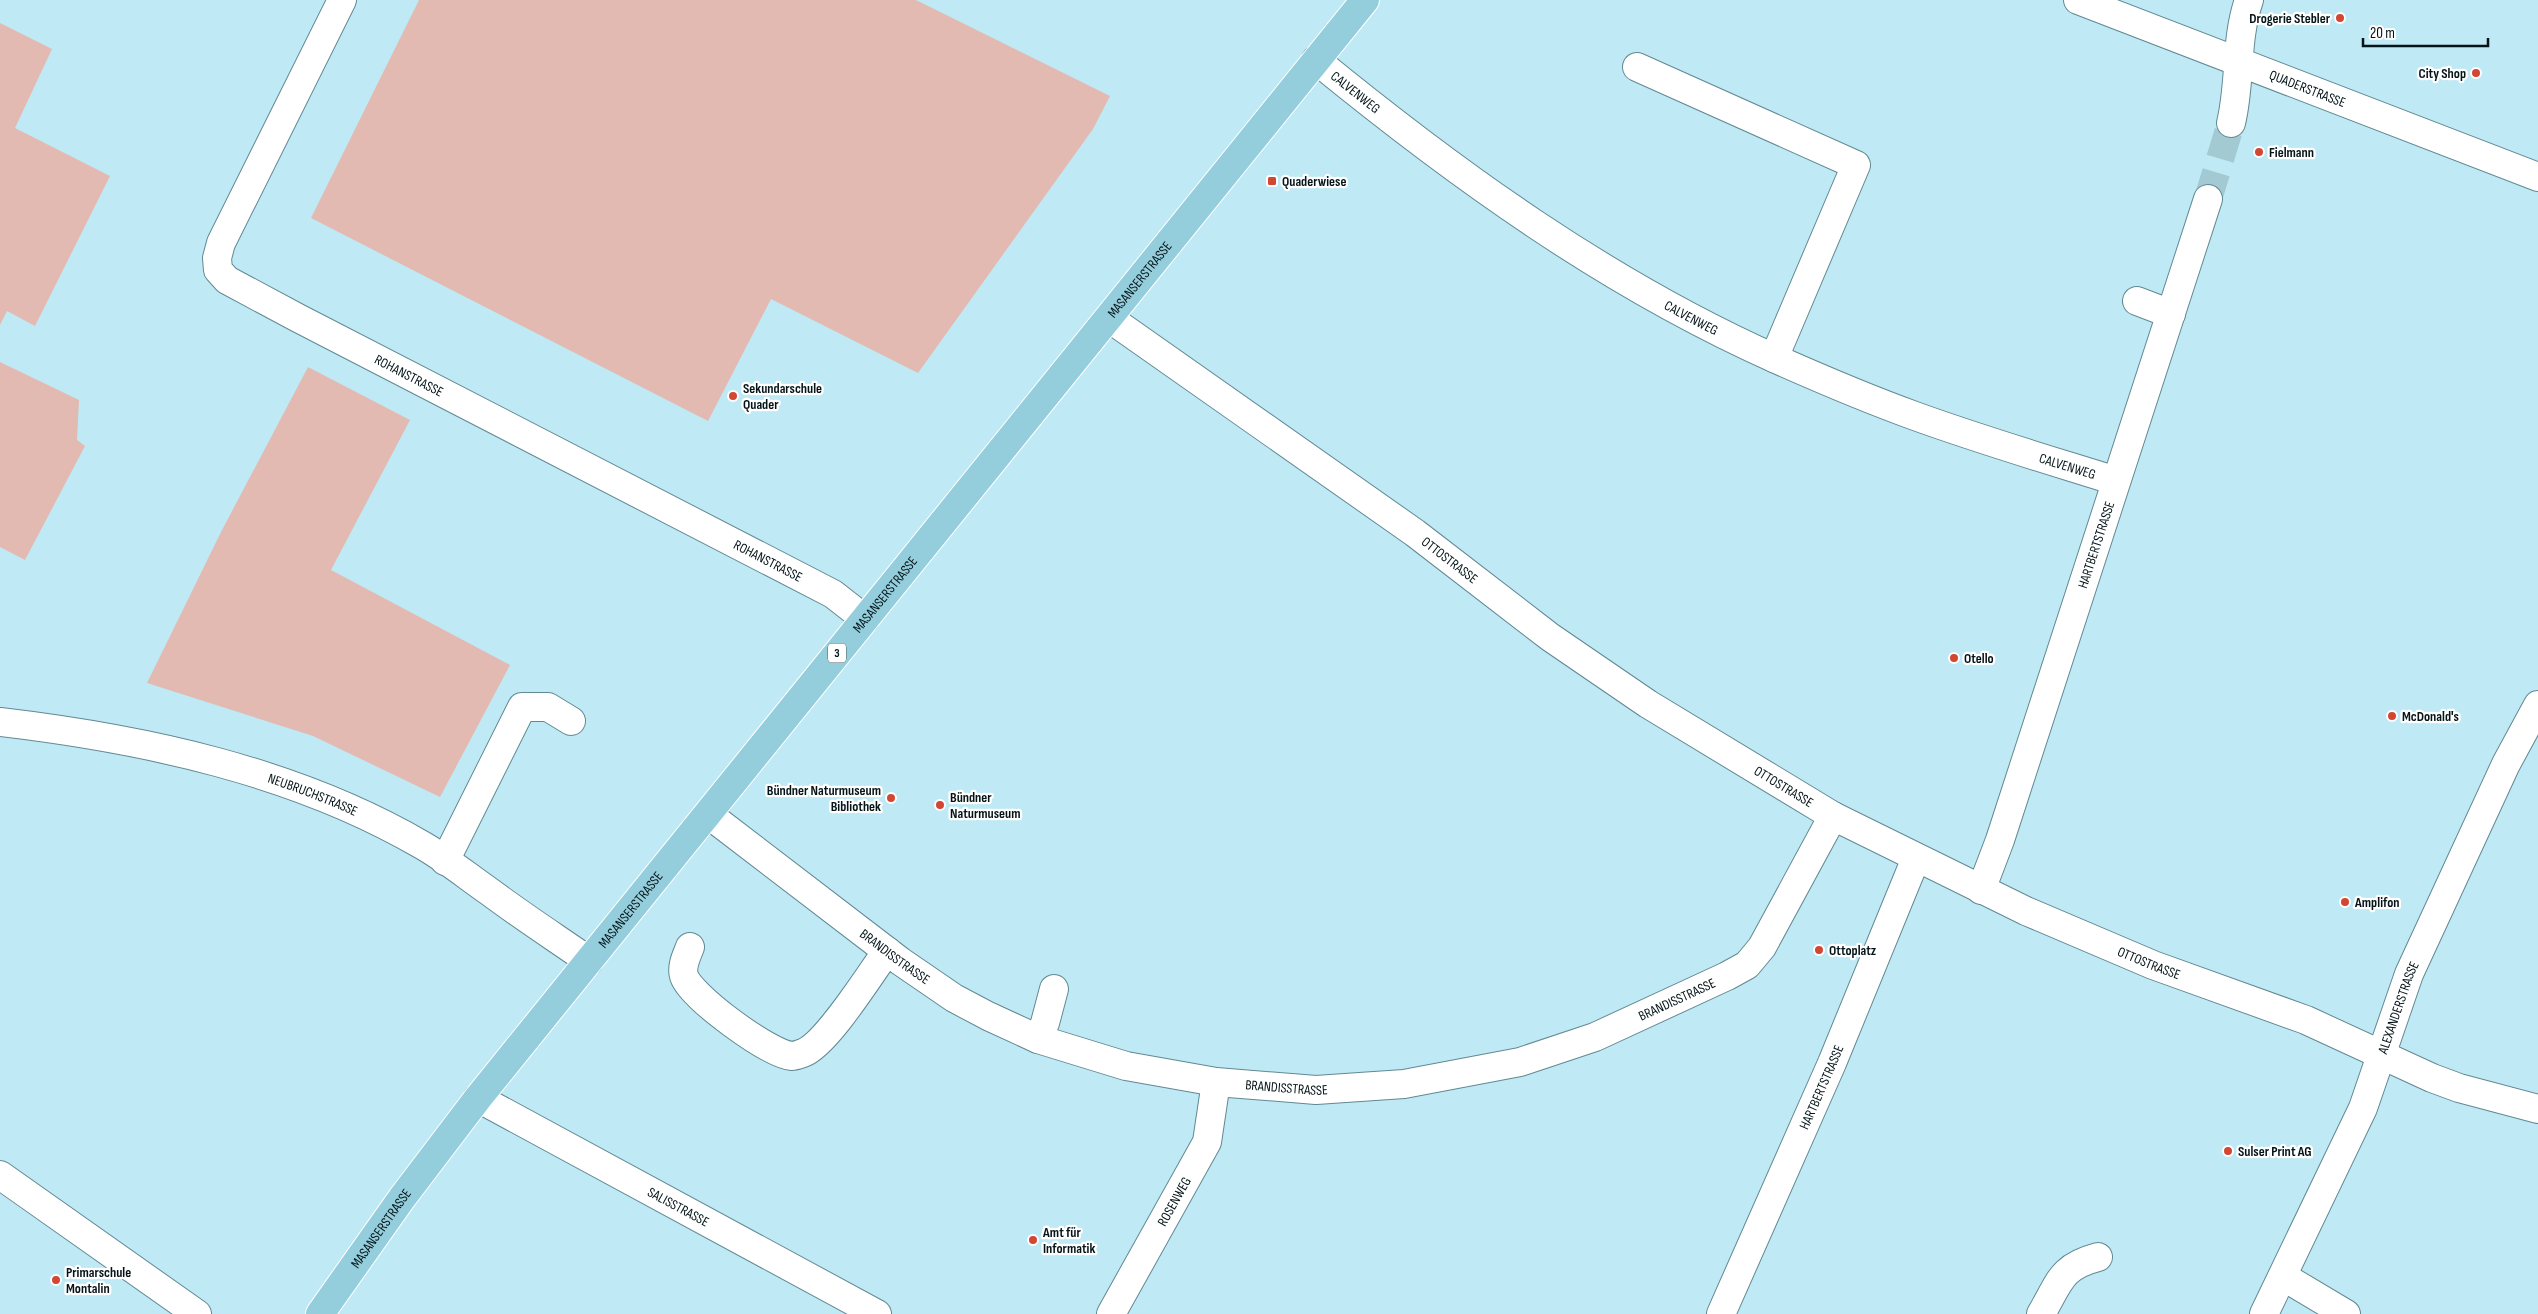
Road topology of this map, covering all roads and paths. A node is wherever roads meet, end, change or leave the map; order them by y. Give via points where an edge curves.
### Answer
1 (342, 0) edge
2 (1365, 0) edge
3 (2078, 0) edge
4 (2249, 0) edge
5 (1316, 60) junction
6 (2238, 60) junction
7 (1637, 67) dead end
8 (2231, 123) tunnel mouth
9 (2538, 177) edge
10 (2208, 199) tunnel mouth
11 (2137, 301) dead end
12 (2170, 314) junction
13 (1109, 318) junction
14 (1774, 358) junction
15 (2116, 481) junction
16 (865, 619) junction
17 (2538, 705) edge
18 (571, 721) dead end
19 (0, 722) edge
20 (708, 814) junction
21 (1832, 816) junction
22 (1916, 858) junction
23 (445, 861) junction
24 (1982, 890) junction
25 (690, 947) dead end
26 (887, 951) junction
27 (589, 961) junction
28 (1054, 989) dead end
29 (1038, 1039) junction
30 (2381, 1056) junction
31 (1216, 1082) junction
32 (478, 1098) junction
33 (2538, 1109) edge
34 (0, 1175) edge
35 (2098, 1257) dead end
36 (2284, 1277) junction
37 (197, 1314) edge
38 (320, 1314) edge
39 (877, 1314) edge
40 (1111, 1314) edge
41 (1721, 1314) edge
42 (2042, 1314) edge
43 (2264, 1314) edge
44 (2346, 1314) edge

1 - 16 street, ROHANSTRASSE via 221,243 218,270 227,280 833,594
2 - 5 main road, MASANSERSTRASSE / 3
3 - 6 street, QUADERSTRASSE
4 - 6 street via 2243,18
5 - 13 main road, MASANSERSTRASSE / 3
5 - 14 street, CALVENWEG via 1424,147 1509,208 1656,299
6 - 8 street via 2236,105
6 - 9 street, QUADERSTRASSE
7 - 14 street via 1856,164
10 - 12 street, HARTBERTSTRASSE
11 - 12 street
12 - 15 street, HARTBERTSTRASSE
13 - 16 main road, MASANSERSTRASSE / 3
13 - 21 street, OTTOSTRASSE via 1414,532 1559,643 1648,704
14 - 15 street, CALVENWEG via 1916,416
15 - 24 street, HARTBERTSTRASSE
16 - 20 main road, MASANSERSTRASSE / 3
17 - 30 street, ALEXANDERSTRASSE via 2506,764 2409,974
18 - 23 street via 548,707 522,707
19 - 23 street, NEUBRUCHSTRASSE via 93,733 237,768 353,811 422,845
20 - 26 street, BRANDISSTRASSE
20 - 27 main road, MASANSERSTRASSE / 3
21 - 22 street, OTTOSTRASSE
21 - 31 street, BRANDISSTRASSE via 1762,947 1747,965 1685,998 1595,1037 1520,1062 1404,1084 1316,1090
22 - 24 street, OTTOSTRASSE
22 - 41 street, HARTBERTSTRASSE via 1832,1063
23 - 27 street, NEUBRUCHSTRASSE
24 - 30 street, OTTOSTRASSE via 2153,965 2306,1020
25 - 26 street via 684,962 684,976 695,992 724,1018 763,1044 793,1056 806,1052 822,1039
26 - 29 street, BRANDISSTRASSE via 954,998
27 - 32 main road, MASANSERSTRASSE / 3
28 - 29 street
29 - 31 street, BRANDISSTRASSE via 1126,1066
30 - 33 street, OTTOSTRASSE via 2459,1088
30 - 36 street, ALEXANDERSTRASSE via 2362,1108
31 - 40 street, ROSENWEG via 1207,1142
32 - 38 main road, MASANSERSTRASSE / 3
32 - 39 street, SALISSTRASSE
34 - 37 street
35 - 42 street via 2067,1270
36 - 43 street, ALEXANDERSTRASSE
36 - 44 street

